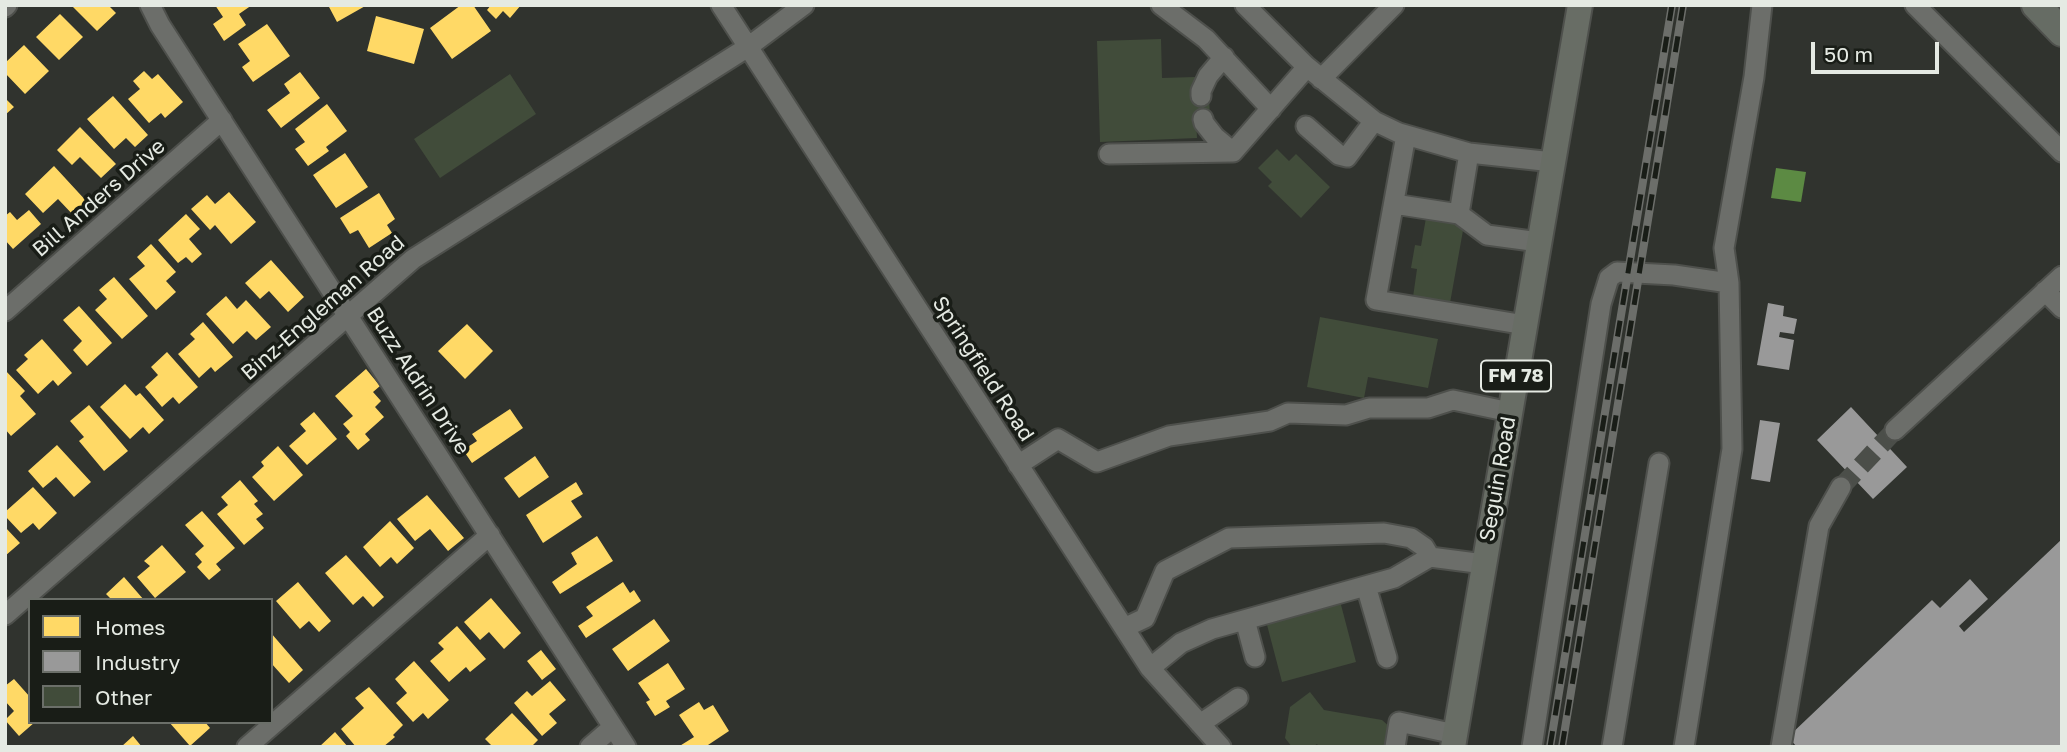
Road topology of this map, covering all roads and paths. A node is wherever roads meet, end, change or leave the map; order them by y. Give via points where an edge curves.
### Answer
1 (150, 5) edge
2 (721, 5) edge
3 (804, 5) edge
4 (1161, 5) edge
5 (1245, 5) edge
6 (1394, 5) edge
7 (1580, 5) edge
8 (1762, 5) edge
9 (1915, 5) edge
10 (2036, 5) edge
11 (2062, 32) edge
12 (748, 47) junction
13 (1224, 57) junction
14 (1314, 73) junction
15 (1201, 96) dead end
16 (1271, 109) junction
17 (1203, 119) dead end
18 (222, 120) junction
19 (1374, 121) junction
20 (1306, 126) dead end
21 (1406, 135) junction
22 (1233, 152) junction
23 (2062, 152) edge
24 (1469, 153) junction
25 (1110, 154) dead end
26 (1553, 162) junction
27 (1394, 204) junction
28 (1459, 215) junction
29 (1539, 242) junction
30 (2062, 275) edge
31 (1729, 283) junction
32 (2045, 290) junction
33 (2062, 308) edge
34 (5, 311) edge
35 (348, 315) junction
36 (1525, 325) junction
37 (1510, 412) junction
38 (1895, 430) tunnel mouth
39 (1659, 463) dead end
40 (1018, 465) junction
41 (1841, 487) tunnel mouth
42 (490, 535) junction
43 (1430, 557) junction
44 (1484, 564) junction
45 (1366, 586) junction
46 (5, 615) edge
47 (1245, 620) junction
48 (1124, 628) junction
49 (1255, 657) dead end
50 (1387, 658) dead end
51 (1150, 668) junction
52 (1238, 698) dead end
53 (1200, 724) junction
54 (613, 727) junction
55 (1454, 741) edge
56 (247, 747) edge
57 (590, 747) edge
58 (626, 747) edge
59 (1221, 747) edge
60 (1395, 747) edge
61 (1532, 747) edge
62 (1612, 747) edge
63 (1684, 747) edge
64 (1781, 747) edge

1 - 18 street, Buzz Aldrin Drive
2 - 12 street, Springfield Road
3 - 12 street, Binz-Engleman Road
4 - 13 street
5 - 14 street
6 - 14 street
7 - 26 main road, Seguin Road / FM 78
8 - 31 street via 1724,248
9 - 23 street
10 - 11 highway
12 - 35 street, Binz-Engleman Road via 412,259
12 - 40 street, Springfield Road
13 - 15 street via 1208,76
13 - 16 street
14 - 16 street
14 - 19 street
16 - 22 street
17 - 22 street
18 - 34 street, Bill Anders Drive
18 - 35 street, Buzz Aldrin Drive
19 - 20 street via 1347,157
19 - 21 street
21 - 24 street
21 - 27 street
22 - 25 street
24 - 26 street
24 - 28 street
26 - 29 main road, Seguin Road / FM 78
27 - 28 street
27 - 36 street via 1376,300
28 - 29 street via 1487,235
29 - 36 main road, Seguin Road / FM 78
30 - 32 street
31 - 61 street via 1617,272 1609,278 1601,304
31 - 63 street via 1732,449
32 - 33 street
32 - 38 street
35 - 42 street, Buzz Aldrin Drive
35 - 46 street, Binz-Engleman Road
36 - 37 main road, Seguin Road / FM 78
37 - 40 street via 1453,400 1428,408 1369,408 1346,415 1288,413 1270,421 1169,436 1097,462 1058,439
37 - 44 main road, Seguin Road / FM 78
39 - 62 street
40 - 48 street, Springfield Road
41 - 64 street via 1819,526
42 - 54 street, Buzz Aldrin Drive
42 - 56 street
43 - 44 street
43 - 45 street via 1394,578
43 - 48 street via 1411,538 1384,533 1230,538 1165,570 1146,618
44 - 55 main road, Seguin Road / FM 78
45 - 47 street
45 - 50 street
47 - 49 street
47 - 51 street via 1181,642
48 - 51 street, Springfield Road
51 - 53 street, Springfield Road
52 - 53 street
53 - 59 street, Springfield Road
54 - 57 street
54 - 58 street, Buzz Aldrin Drive
55 - 60 street via 1399,722

